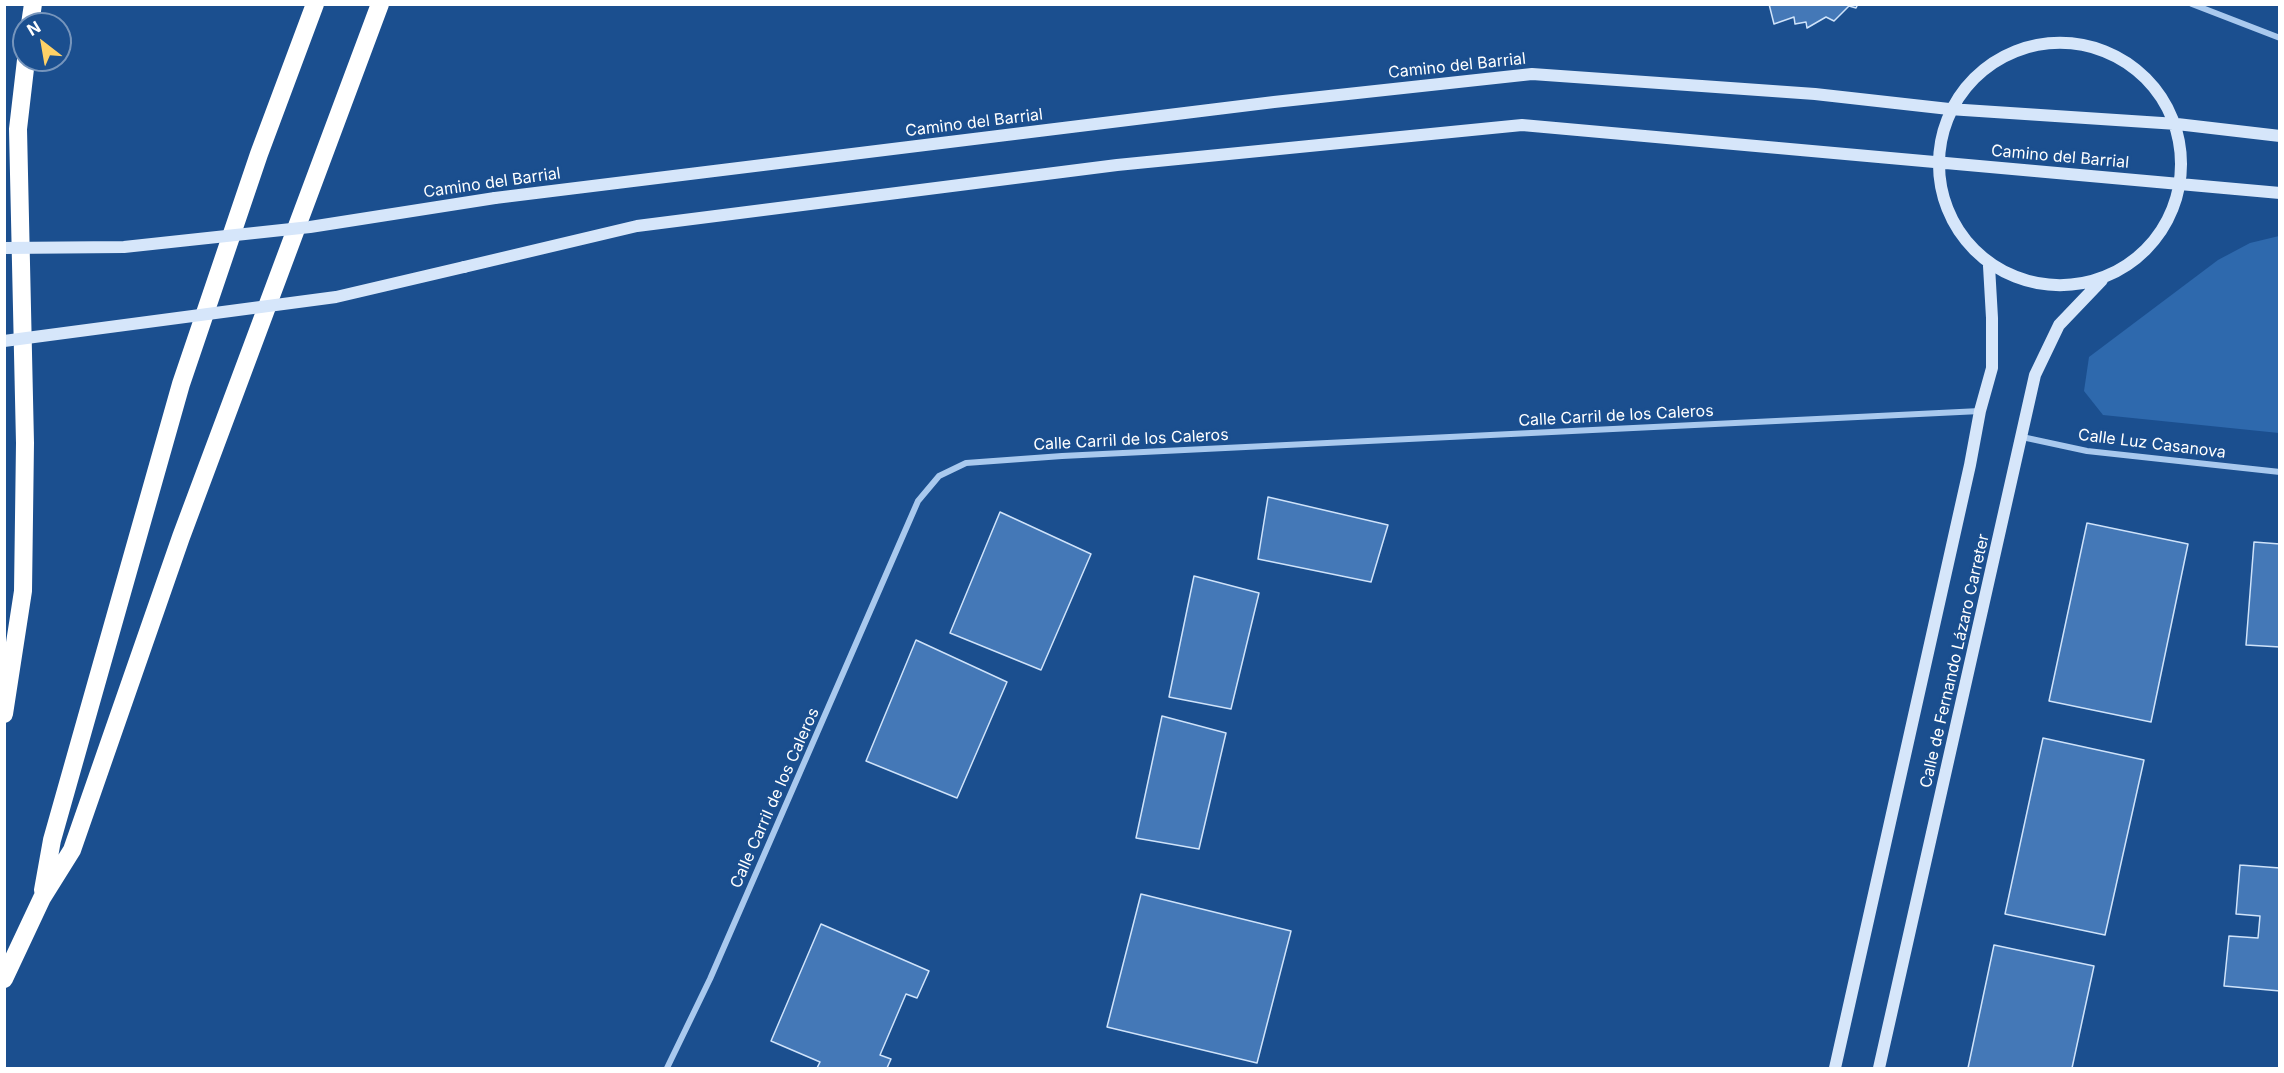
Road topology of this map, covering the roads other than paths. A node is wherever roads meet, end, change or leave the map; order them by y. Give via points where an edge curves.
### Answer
1 (315, 4) edge
2 (380, 4) edge
3 (2192, 4) edge
4 (2280, 38) edge
5 (25, 72) edge
6 (1949, 109) junction
7 (2177, 124) junction
8 (2280, 136) edge
9 (1936, 163) junction
10 (2182, 184) junction
11 (2280, 193) edge
12 (4, 248) edge
13 (1989, 266) junction
14 (2102, 280) junction
15 (4, 341) edge
16 (1980, 411) junction
17 (2022, 437) junction
18 (2280, 472) edge
19 (4, 714) edge
20 (42, 898) junction
21 (4, 979) edge
22 (667, 1068) edge
23 (1835, 1068) edge
24 (1879, 1068) edge

1 - 20 highway via 181,384 51,840
2 - 20 highway via 181,537 72,850
3 - 4 street
5 - 19 highway via 18,129 23,591
6 - 7 main road, Camino del Barrial
6 - 7 main road via 2000,56 2052,41 2093,45 2142,72
6 - 9 main road
6 - 12 main road, Camino del Barrial, bridge via 1815,94 1532,74 495,198 310,227 124,247
7 - 8 main road, Camino del Barrial
7 - 10 main road
9 - 10 main road, Camino del Barrial
9 - 13 main road via 1954,228
9 - 15 main road, Camino del Barrial, bridge via 1522,125 1117,165 637,226 336,297
10 - 11 main road, Camino del Barrial
10 - 14 main road via 2146,252
13 - 14 main road via 2024,283 2055,287
13 - 16 main road, Calle de Fernando Lázaro Carreter via 1992,368
14 - 17 main road, Calle de Fernando Lázaro Carreter via 2059,325 2035,375
16 - 22 street, Calle Carril de los Caleros via 1062,456 966,463 939,476 918,501 710,979
16 - 23 main road, Calle de Fernando Lázaro Carreter
17 - 18 street, Calle Luz Casanova via 2087,451
17 - 24 main road, Calle de Fernando Lázaro Carreter
20 - 21 highway

